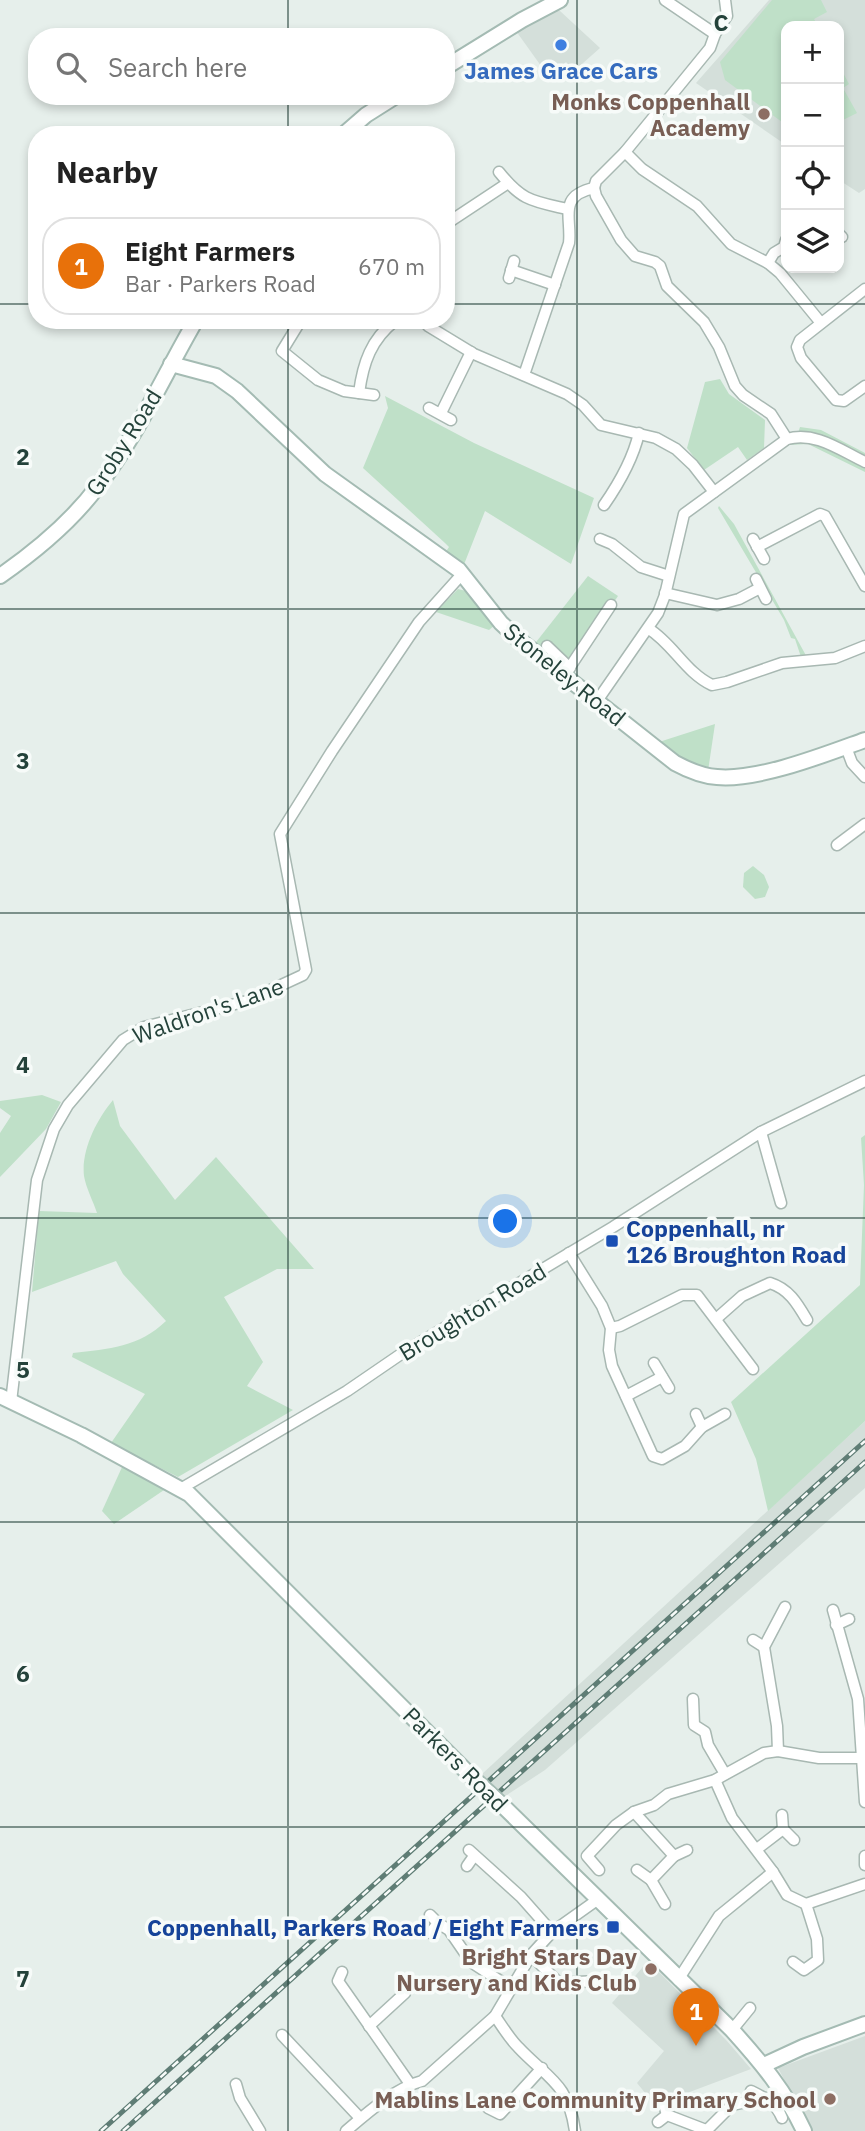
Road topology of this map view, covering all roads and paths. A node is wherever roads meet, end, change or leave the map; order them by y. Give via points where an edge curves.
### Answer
1 (560, 0) edge
2 (665, 0) edge
3 (725, 0) edge
4 (715, 34) junction
5 (455, 61) edge
6 (382, 105) edge
7 (353, 126) edge
8 (625, 152) junction
9 (499, 172) dead end
10 (508, 183) junction
11 (594, 188) junction
12 (567, 209) junction
13 (455, 218) edge
14 (781, 249) edge
15 (768, 263) junction
16 (511, 269) dead end
17 (555, 285) junction
18 (865, 289) edge
19 (821, 323) junction
20 (191, 329) edge
21 (295, 329) edge
22 (386, 329) edge
23 (433, 329) edge
24 (471, 352) junction
25 (171, 364) junction
26 (524, 375) junction
27 (865, 386) edge
28 (359, 393) junction
29 (373, 395) dead end
30 (429, 408) dead end
31 (441, 414) junction
32 (451, 420) dead end
33 (639, 433) junction
34 (787, 439) junction
35 (865, 462) edge
36 (714, 492) junction
37 (604, 499) dead end
38 (600, 540) dead end
39 (764, 559) dead end
40 (860, 567) edge
41 (463, 573) junction
42 (0, 576) edge
43 (669, 576) junction
44 (865, 586) edge
45 (665, 593) junction
46 (766, 599) dead end
47 (611, 605) dead end
48 (649, 629) junction
49 (547, 646) dead end
50 (865, 646) edge
51 (567, 672) junction
52 (597, 701) junction
53 (865, 740) edge
54 (846, 747) junction
55 (865, 777) edge
56 (865, 824) edge
57 (837, 845) dead end
58 (865, 1081) edge
59 (761, 1132) junction
60 (781, 1203) dead end
61 (569, 1253) junction
62 (716, 1319) junction
63 (807, 1320) dead end
64 (611, 1328) junction
65 (654, 1363) dead end
66 (752, 1369) dead end
67 (662, 1377) junction
68 (669, 1388) dead end
69 (626, 1396) junction
70 (6, 1399) edge
71 (696, 1414) dead end
72 (725, 1414) dead end
73 (702, 1427) junction
74 (182, 1488) junction
75 (785, 1607) dead end
76 (833, 1610) dead end
77 (849, 1619) dead end
78 (836, 1625) junction
79 (752, 1640) dead end
80 (764, 1647) junction
81 (693, 1699) dead end
82 (863, 1725) edge
83 (778, 1752) junction
84 (863, 1758) junction
85 (725, 1774) junction
86 (715, 1780) junction
87 (865, 1802) edge
88 (634, 1812) junction
89 (782, 1815) dead end
90 (783, 1829) junction
91 (794, 1840) dead end
92 (757, 1849) junction
93 (687, 1850) dead end
94 (674, 1856) junction
95 (865, 1856) edge
96 (467, 1866) dead end
97 (865, 1866) edge
98 (599, 1870) dead end
99 (636, 1870) dead end
100 (773, 1872) junction
101 (651, 1880) junction
102 (865, 1884) edge
103 (597, 1900) junction
104 (806, 1903) junction
105 (665, 1904) dead end
106 (430, 1914) dead end
107 (438, 1923) junction
108 (552, 1932) junction
109 (430, 1933) dead end
110 (531, 1955) junction
111 (793, 1962) dead end
112 (591, 1969) dead end
113 (804, 1969) junction
114 (342, 1972) dead end
115 (678, 1980) junction
116 (809, 1982) dead end
117 (511, 1988) junction
118 (392, 1991) dead end
119 (750, 2008) dead end
120 (495, 2015) junction
121 (865, 2024) edge
122 (369, 2026) junction
123 (732, 2030) junction
124 (283, 2041) dead end
125 (764, 2065) junction
126 (542, 2068) junction
127 (236, 2084) dead end
128 (410, 2084) junction
129 (250, 2090) dead end
130 (751, 2091) dead end
131 (240, 2098) junction
132 (766, 2098) junction
133 (663, 2101) dead end
134 (488, 2108) dead end
135 (667, 2115) junction
136 (782, 2118) dead end
137 (360, 2119) junction
138 (658, 2122) dead end
139 (706, 2130) edge
140 (260, 2131) edge
141 (346, 2131) edge
142 (575, 2131) edge
143 (804, 2131) edge

1 - 5 street
2 - 4 street
3 - 4 street via 727,16
4 - 8 street via 710,48
6 - 7 street
8 - 11 street
8 - 15 street via 697,206 731,244
9 - 10 street
10 - 12 street via 532,201
10 - 13 street
11 - 12 street via 579,194
11 - 34 street via 621,240 635,256 660,266 667,286 704,323 719,347 735,386 771,414
12 - 17 street via 569,243
14 - 15 street
15 - 19 street
16 - 17 street
17 - 26 street
18 - 19 street
19 - 27 street via 800,340 797,347 802,358 836,400 844,401
20 - 25 street, Groby Road
21 - 28 street via 282,351 318,380
22 - 28 street via 368,353
23 - 24 street
24 - 26 street
24 - 31 street
25 - 41 street, Stoneley Road via 216,376 237,391 325,474
25 - 42 street, Groby Road via 99,485 67,521
26 - 33 street via 567,394 601,425
28 - 29 street
30 - 31 street
31 - 32 street
33 - 36 street via 676,449
33 - 37 street via 634,454
34 - 35 street via 809,436
34 - 36 street
36 - 43 street via 684,514
38 - 43 street via 641,567
39 - 40 street via 755,543 820,514
40 - 44 street
41 - 51 street, Stoneley Road via 501,623
41 - 70 street, Waldron's Lane via 419,622 280,834 306,970 303,975 247,1001 144,1027 122,1040 54,1129 37,1180
43 - 45 street
45 - 46 street via 717,605 739,599 758,583
45 - 48 street
47 - 51 street
48 - 50 street via 665,639 696,676 712,685 782,663 835,658
48 - 52 street
49 - 51 street
51 - 52 street, Stoneley Road
52 - 54 street, Stoneley Road via 676,763 705,776 779,769
53 - 54 street, Stoneley Road
54 - 55 street
56 - 57 street
58 - 59 street, Broughton Road
59 - 60 street
59 - 61 street, Broughton Road
61 - 64 street
61 - 74 street, Broughton Road
62 - 63 street via 742,1296 770,1283 795,1299
62 - 64 street via 690,1294
62 - 66 street
64 - 69 street via 612,1366
65 - 67 street
67 - 68 street
67 - 69 street
69 - 73 street via 653,1456 662,1460 685,1446
70 - 74 street, Parkers Road
71 - 73 street
72 - 73 street
74 - 103 street, Parkers Road, bridge
75 - 80 street
76 - 78 street
77 - 78 street
78 - 82 street
79 - 80 street
80 - 83 street
81 - 85 street via 690,1724 705,1732
82 - 84 street
83 - 84 street
83 - 85 street via 765,1753
84 - 87 street
85 - 86 street
86 - 88 street via 668,1794
86 - 92 street via 732,1818
88 - 94 street
88 - 98 street via 583,1854
89 - 90 street
90 - 91 street
90 - 92 street
92 - 100 street
93 - 94 street
94 - 101 street
95 - 97 street
96 - 108 street via 471,1853
99 - 101 street
100 - 104 street via 787,1895
100 - 115 street via 719,1916
101 - 105 street
102 - 104 street
103 - 108 street
103 - 115 street, Parkers Road
104 - 113 street via 818,1960
106 - 107 street
107 - 109 street
107 - 117 street via 449,1930 471,1962
108 - 110 street
110 - 112 street via 558,1983 592,1982
110 - 117 street
111 - 113 street
113 - 116 street
114 - 122 street via 338,1982
115 - 123 street, Parkers Road
117 - 120 street
118 - 122 street via 402,1997
119 - 123 street
120 - 126 street via 517,2047
120 - 128 street via 422,2081
121 - 125 street
122 - 128 street
123 - 125 street, Parkers Road
124 - 137 street
125 - 143 street, Parkers Road
126 - 134 street via 501,2118
126 - 142 street via 563,2089
127 - 131 street
128 - 137 street
129 - 131 street
130 - 132 street
131 - 140 street
132 - 136 street
132 - 139 street via 732,2105
133 - 135 street
135 - 138 street
135 - 139 street
137 - 141 street

